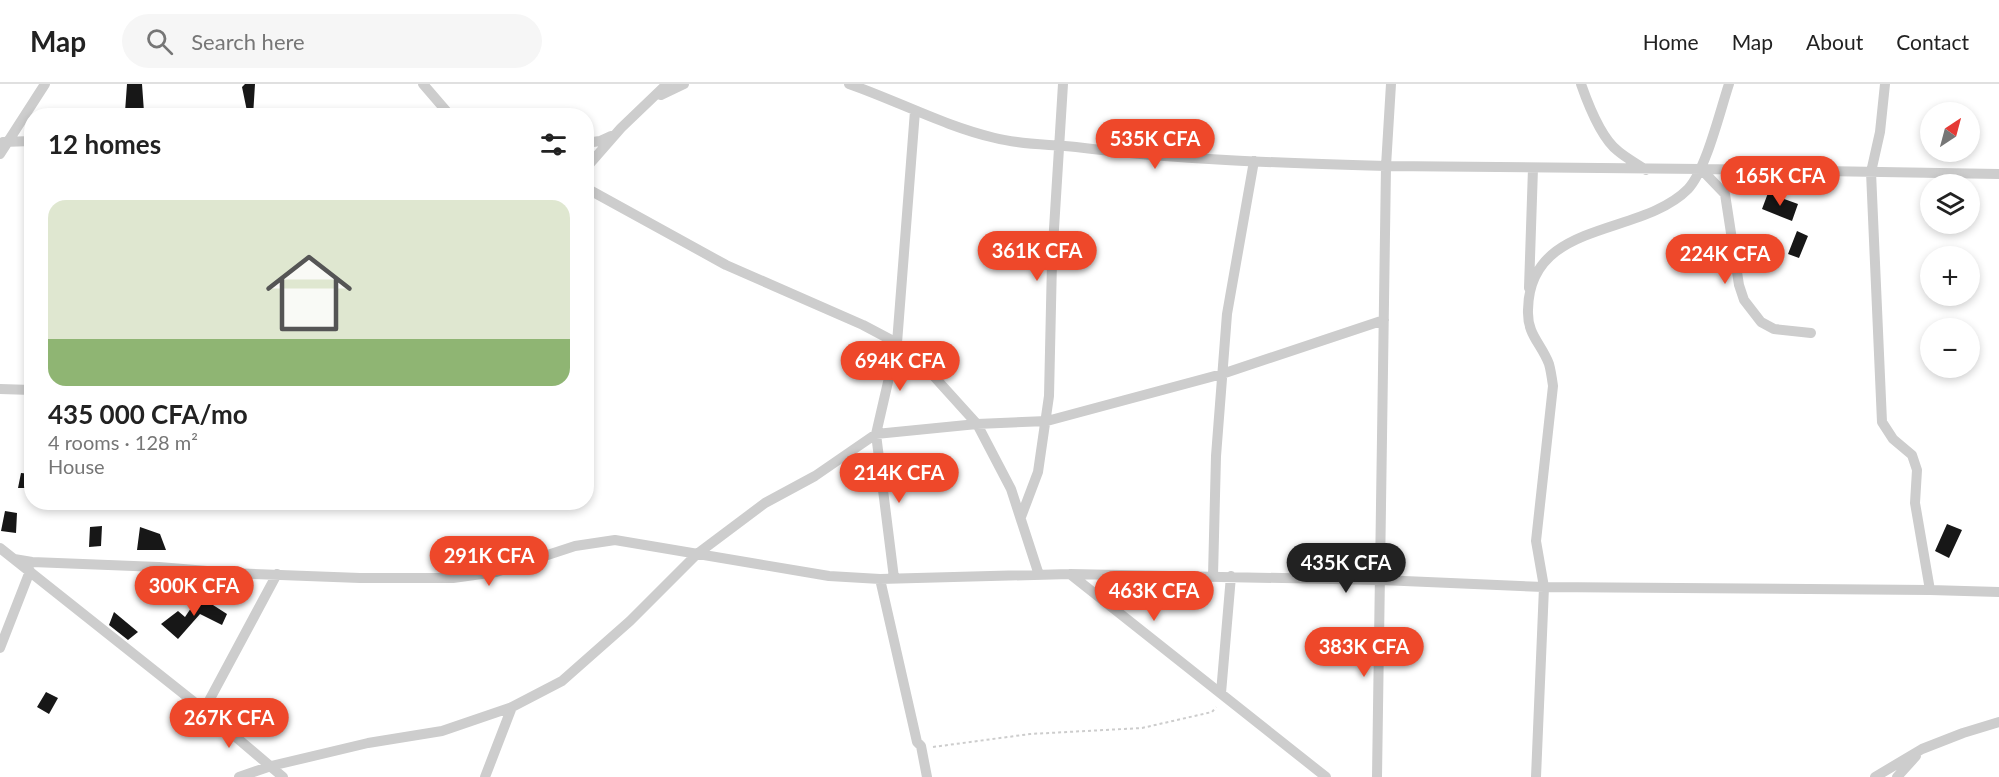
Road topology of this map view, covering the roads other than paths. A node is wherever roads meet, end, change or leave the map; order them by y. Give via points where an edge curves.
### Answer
1 (45, 84) edge
2 (423, 84) edge
3 (667, 84) edge
4 (684, 84) edge
5 (849, 84) edge
6 (1063, 84) edge
7 (1391, 84) edge
8 (1581, 84) edge
9 (1729, 84) edge
10 (1885, 84) edge
11 (647, 101) junction
12 (28, 108) edge
13 (446, 108) edge
14 (915, 111) junction
15 (24, 113) edge
16 (621, 128) junction
17 (24, 141) edge
18 (594, 141) edge
19 (3, 142) edge
20 (1059, 145) junction
21 (0, 154) edge
22 (594, 159) edge
23 (1254, 161) junction
24 (1386, 166) junction
25 (1533, 168) junction
26 (1701, 169) junction
27 (1646, 170) junction
28 (1871, 172) junction
29 (1999, 174) edge
30 (594, 192) edge
31 (1529, 291) junction
32 (1384, 320) junction
33 (1811, 333) dead end
34 (897, 343) junction
35 (1222, 374) junction
36 (0, 389) edge
37 (24, 390) edge
38 (1047, 421) junction
39 (977, 424) junction
40 (876, 434) junction
41 (1021, 517) junction
42 (0, 548) edge
43 (697, 554) junction
44 (14, 559) junction
45 (30, 571) junction
46 (277, 574) junction
47 (1039, 574) junction
48 (1070, 574) junction
49 (1213, 576) junction
50 (1231, 576) junction
51 (894, 578) junction
52 (880, 579) junction
53 (1381, 580) junction
54 (1544, 587) junction
55 (1930, 590) junction
56 (1999, 592) edge
57 (0, 648) edge
58 (1221, 693) junction
59 (512, 707) junction
60 (204, 710) junction
61 (1999, 722) edge
62 (1922, 749) junction
63 (271, 766) junction
64 (238, 777) edge
65 (283, 777) edge
66 (485, 777) edge
67 (927, 777) edge
68 (1326, 777) edge
69 (1377, 777) edge
70 (1536, 777) edge
71 (1875, 777) edge
72 (1898, 777) edge

1 - 12 street
2 - 13 street
3 - 11 street
4 - 11 street
5 - 14 street
6 - 20 street
7 - 24 street
8 - 27 street via 1607,140
9 - 26 street
10 - 28 street
11 - 16 street
14 - 20 street via 993,138 1024,145
14 - 34 street
15 - 19 street
16 - 18 street
16 - 22 street
17 - 19 street
19 - 21 street
20 - 23 street
20 - 38 street
23 - 24 street
23 - 35 street via 1227,314
24 - 25 street
24 - 32 street
25 - 27 street
25 - 31 street
26 - 27 street
26 - 28 street
26 - 31 street via 1688,189 1666,206 1587,235 1552,253
26 - 33 street via 1725,194 1744,300 1761,322 1774,329
28 - 29 street
28 - 55 street via 1882,422 1893,439 1912,454 1917,470 1915,503
30 - 34 street via 726,265
31 - 54 street via 1530,329 1549,364 1553,386 1536,541
32 - 35 street
32 - 53 street
34 - 39 street via 920,361
34 - 40 street
35 - 38 street
35 - 49 street
36 - 37 street
38 - 39 street
38 - 41 street via 1038,472
39 - 40 street
39 - 41 street
40 - 43 street via 815,476 765,502
40 - 51 street
41 - 47 street
42 - 44 street
43 - 46 street via 615,540 574,546 496,572 453,578
43 - 52 street via 829,576
43 - 59 street via 562,681
44 - 45 street
44 - 46 street
45 - 57 street
45 - 60 street
46 - 60 street
47 - 48 street
47 - 51 street
48 - 49 street
48 - 58 street
49 - 50 street
50 - 53 street
50 - 58 street
51 - 52 street
52 - 67 street
53 - 54 street
53 - 69 street
54 - 55 street
54 - 70 street
55 - 56 street
58 - 68 street
59 - 63 street via 442,731 368,743
59 - 66 street
60 - 63 street
61 - 62 street
62 - 71 street
62 - 72 street
63 - 64 street
63 - 65 street

